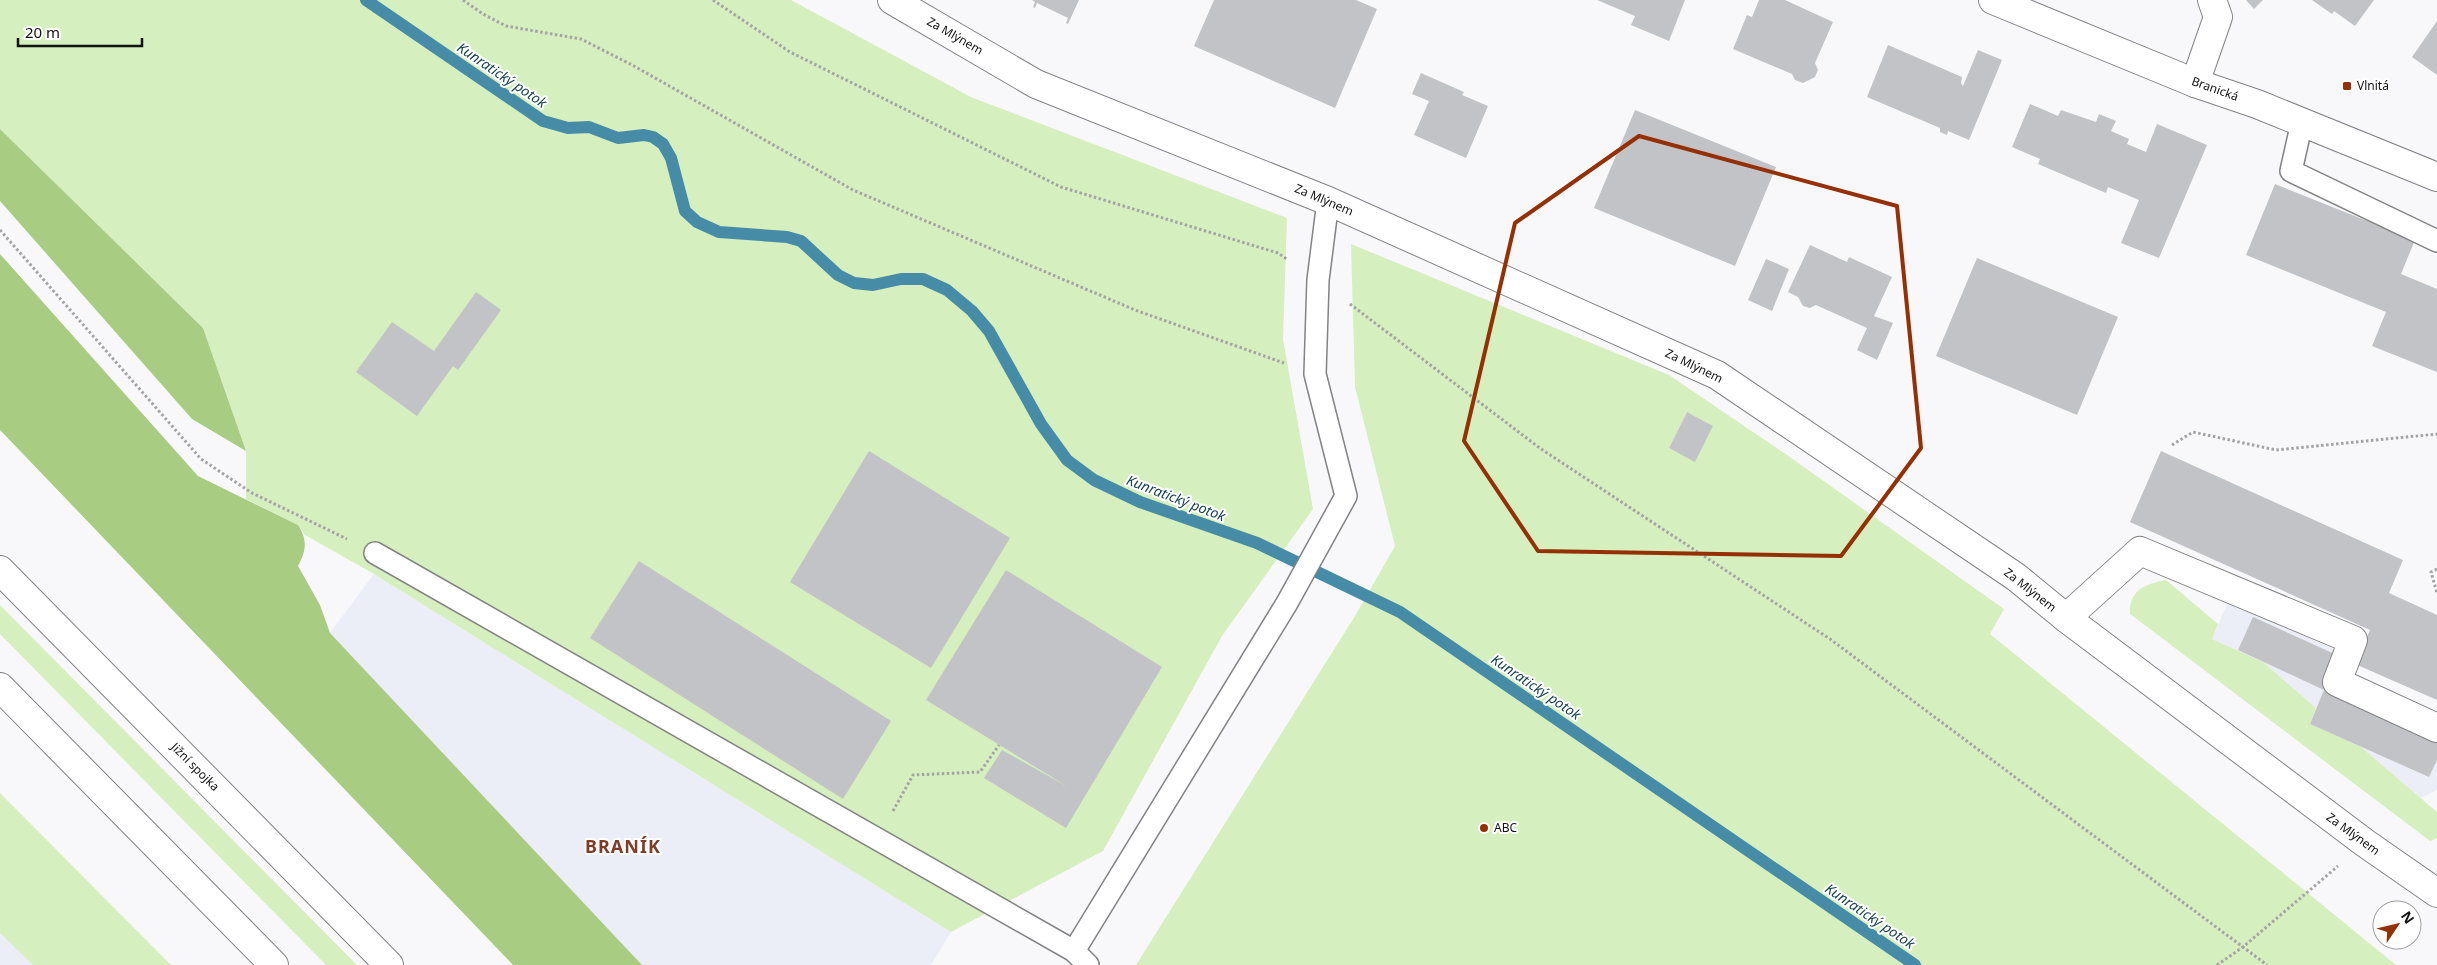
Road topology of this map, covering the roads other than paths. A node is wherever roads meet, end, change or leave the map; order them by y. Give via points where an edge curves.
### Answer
1 (892, 0) edge
2 (1994, 0) edge
3 (2212, 0) edge
4 (2195, 83) junction
5 (2302, 122) junction
6 (2437, 177) edge
7 (1328, 201) junction
8 (2437, 241) edge
9 (375, 553) road end
10 (0, 570) edge
11 (2066, 618) junction
12 (0, 687) edge
13 (2437, 728) edge
14 (2436, 891) edge
15 (1081, 958) edge
16 (274, 965) edge
17 (389, 965) edge

1 - 7 main road, Za Mlýnem via 1036,84
2 - 4 main road, Branická
3 - 4 main road via 2218,17
4 - 5 main road, Branická
5 - 6 main road, Branická
5 - 8 lane via 2291,171
7 - 11 main road, Za Mlýnem via 1717,375 2016,577
7 - 15 lane via 1318,280 1315,374 1346,496
9 - 15 lane
10 - 17 main road, Jižní spojka
11 - 13 main road via 2140,551 2353,640 2337,682
11 - 14 main road, Za Mlýnem via 2365,844
12 - 16 main road

